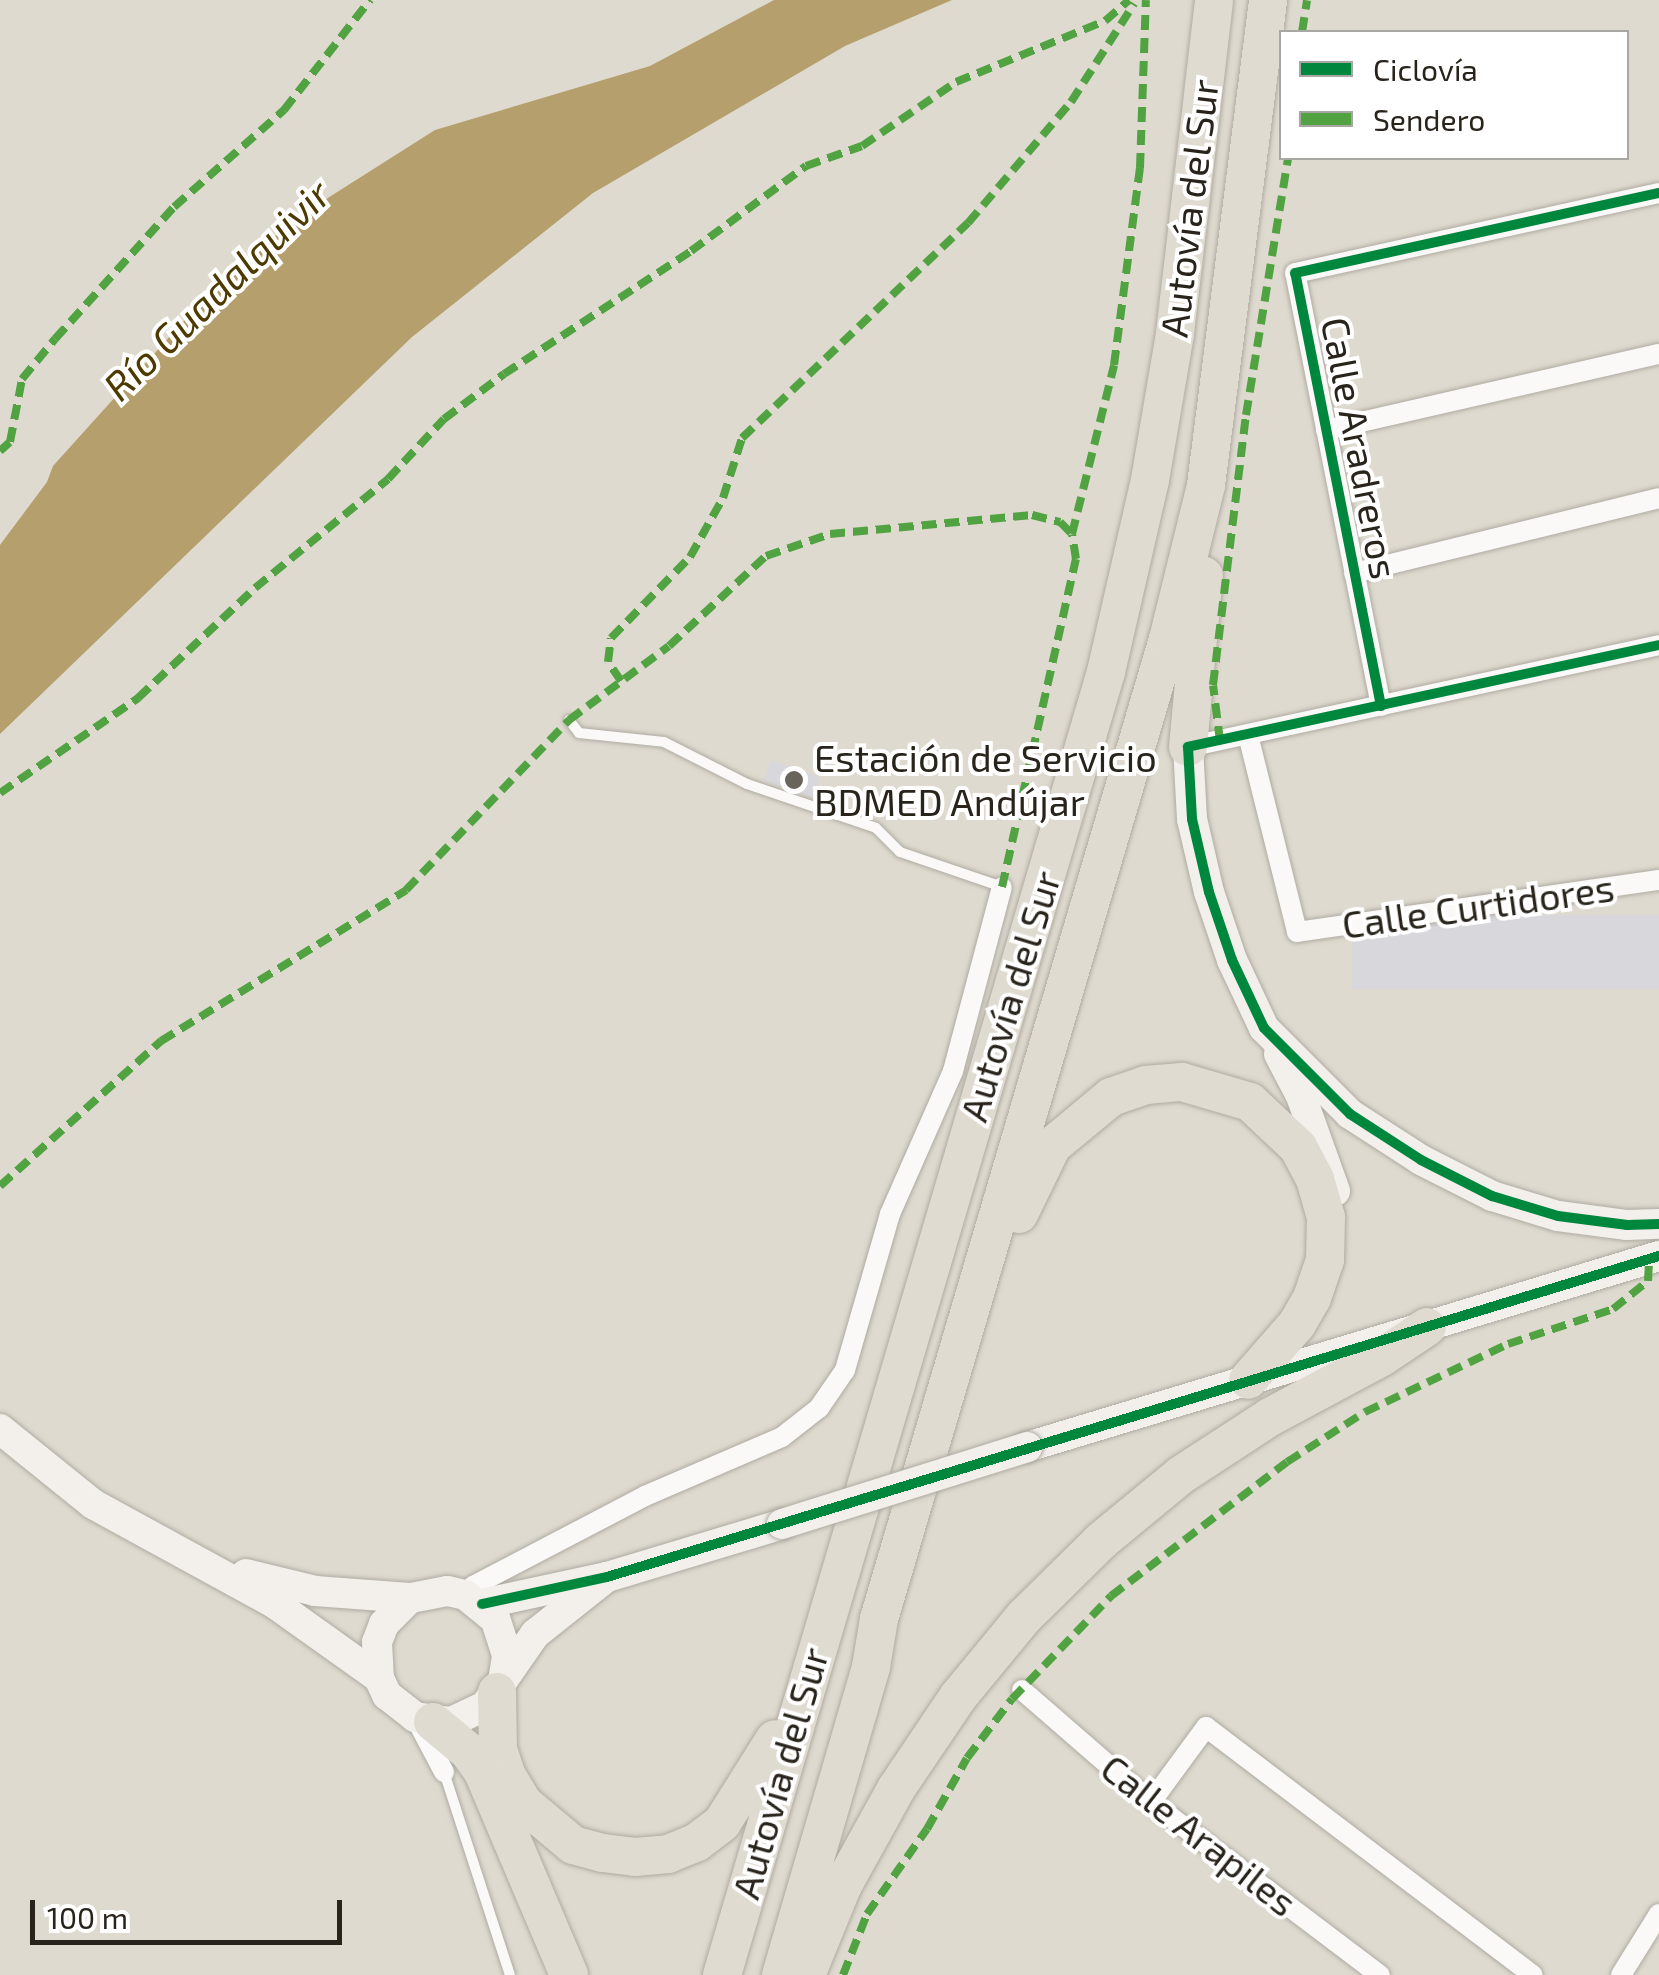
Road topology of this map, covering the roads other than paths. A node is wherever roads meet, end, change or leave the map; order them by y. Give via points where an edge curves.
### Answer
1 (1214, 0) edge
2 (1268, 0) edge
3 (1659, 193) edge
4 (1659, 354) edge
5 (1326, 430) junction
6 (1206, 485) junction
7 (1659, 498) edge
8 (1354, 573) junction
9 (1659, 645) edge
10 (1381, 706) junction
11 (569, 720) dead end
12 (1248, 735) junction
13 (1188, 747) junction
14 (1659, 880) edge
15 (1002, 886) joint
16 (1264, 1028) junction
17 (1659, 1224) edge
18 (1659, 1256) edge
19 (1427, 1327) junction
20 (1288, 1367) junction
21 (1248, 1380) junction
22 (0, 1429) edge
23 (204, 1565) junction
24 (607, 1577) junction
25 (410, 1598) junction
26 (473, 1600) junction
27 (870, 1667) junction
28 (379, 1678) junction
29 (500, 1683) junction
30 (1022, 1690) dead end
31 (802, 1695) junction
32 (436, 1724) junction
33 (444, 1772) junction
34 (1151, 1802) junction
35 (1659, 1914) edge
36 (510, 1975) edge
37 (569, 1975) edge
38 (722, 1975) edge
39 (781, 1975) edge
40 (806, 1975) edge
41 (1380, 1975) edge
42 (1533, 1975) edge
43 (1621, 1975) edge

1 - 31 highway, Autovía del Sur via 1175,333 1106,672
2 - 6 highway, Autovía del Sur
3 - 5 street, Calle Aradreros via 1295,273
4 - 5 street
5 - 8 street, Calle Aradreros
6 - 13 highway
6 - 27 highway, Autovía del Sur via 1168,639
7 - 8 street
8 - 10 street, Calle Aradreros
9 - 10 street
10 - 12 street
11 - 15 lane via 580,733 664,742 747,784 876,828 900,852
12 - 13 street
12 - 14 street, Calle Curtidores via 1297,932
13 - 16 street via 1192,820 1209,892
15 - 26 street via 953,1072 890,1214 845,1370 819,1408 782,1437 645,1496 473,1586
16 - 17 street via 1350,1114 1474,1187 1558,1216
16 - 20 street via 1301,1096 1334,1185 1341,1226 1334,1273
18 - 19 street
19 - 20 street
19 - 40 highway via 1181,1475 1024,1617 958,1697 896,1789 843,1884
20 - 21 street
21 - 24 street, bridge
21 - 27 highway via 1297,1324 1325,1260 1326,1216 1315,1178 1298,1147 1250,1102 1182,1082 1111,1096 1052,1146 1032,1181 895,1622
22 - 23 street via 93,1504
23 - 25 street via 315,1591
23 - 28 street via 274,1603
24 - 26 street
24 - 29 street via 535,1634
25 - 26 street via 428,1592
25 - 28 street via 384,1624 377,1642
26 - 29 street via 504,1636
27 - 39 highway, Autovía del Sur
28 - 32 street via 400,1708
29 - 31 highway via 498,1749 524,1804 573,1844 635,1858 668,1854 722,1823
29 - 32 street via 469,1716
30 - 34 street, Calle Arapiles
31 - 38 highway, Autovía del Sur
32 - 33 street
32 - 33 street
32 - 37 highway via 483,1772
33 - 36 lane
34 - 41 street, Calle Arapiles
34 - 42 street via 1206,1727
35 - 43 street

